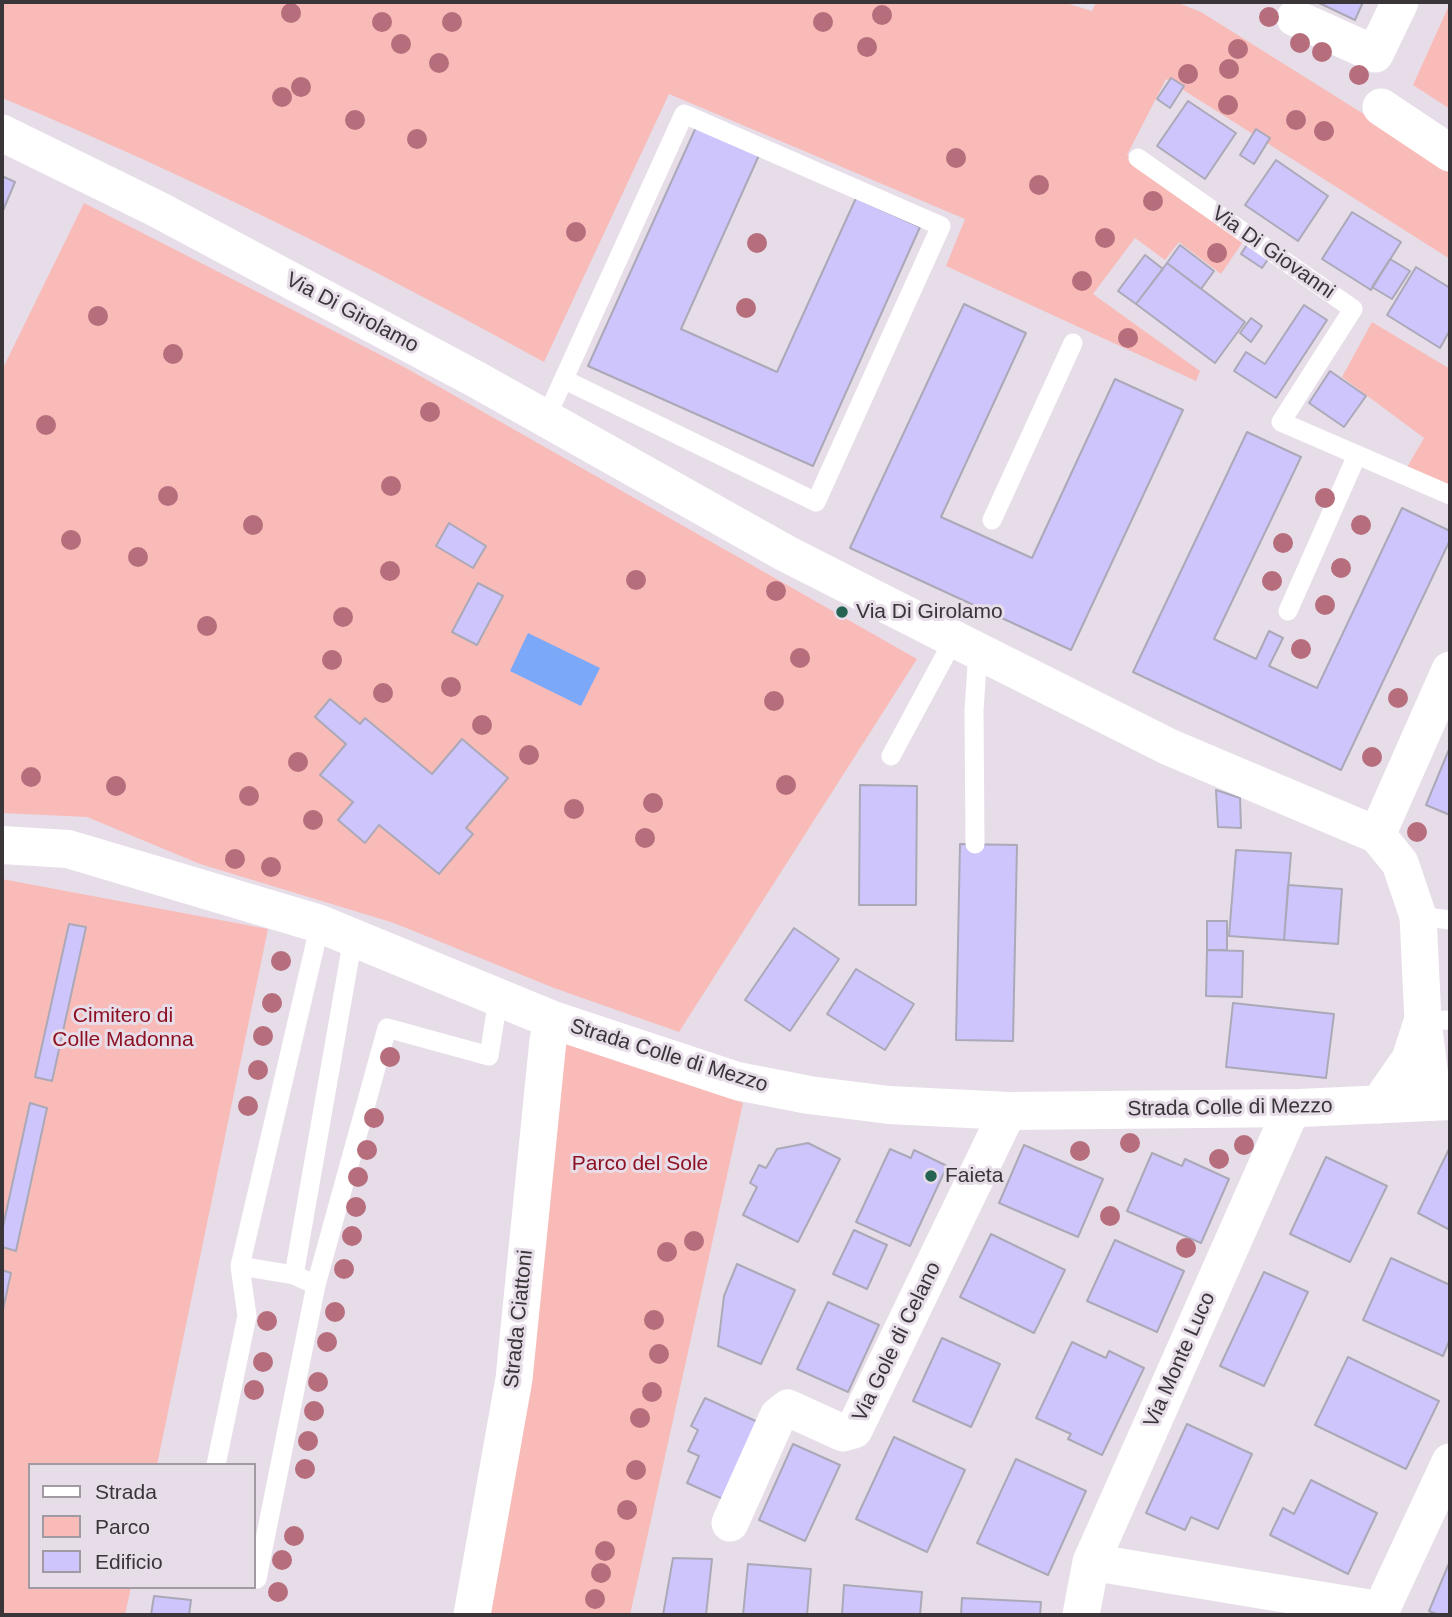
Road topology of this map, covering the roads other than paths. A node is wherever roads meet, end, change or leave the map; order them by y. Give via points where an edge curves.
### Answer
1 (1400, 2) edge
2 (1295, 18) dead end
3 (1381, 107) dead end
4 (2, 133) edge
5 (1450, 153) edge
6 (1138, 158) dead end
7 (1073, 343) dead end
8 (565, 380) junction
9 (546, 418) junction
10 (1357, 455) junction
11 (1450, 495) edge
12 (992, 520) dead end
13 (1288, 611) dead end
14 (966, 645) junction
15 (1450, 670) edge
16 (891, 755) dead end
17 (1377, 835) junction
18 (2, 845) edge
19 (975, 845) dead end
20 (1434, 918) edge
21 (336, 931) junction
22 (498, 999) junction
23 (553, 1020) junction
24 (1436, 1021) edge
25 (1450, 1052) edge
26 (1441, 1102) edge
27 (1378, 1105) junction
28 (1292, 1108) junction
29 (1008, 1111) junction
30 (240, 1266) junction
31 (294, 1275) junction
32 (316, 1285) junction
33 (1450, 1462) edge
34 (215, 1463) edge
35 (730, 1522) dead end
36 (1091, 1562) junction
37 (256, 1579) edge
38 (472, 1615) edge
39 (1082, 1615) edge

1 - 2 street via 1375,54
3 - 5 street
4 - 9 street, Via Di Girolamo via 158,209
6 - 10 lane, Via Di Giovanni via 1353,309 1280,422
7 - 12 lane
8 - 8 lane via 684,114 941,226 816,502
8 - 9 lane
9 - 14 street, Via Di Girolamo via 785,552
10 - 11 lane, Via Di Giovanni
10 - 13 lane
14 - 16 lane
14 - 17 street, Via Di Girolamo via 1169,747
14 - 19 lane via 974,710
15 - 17 street
17 - 20 street, Via Di Girolamo via 1401,863
18 - 21 street, Strada Colle di Mezzo via 68,849
20 - 24 street, Via Di Girolamo
21 - 22 street, Strada Colle di Mezzo
21 - 30 lane
21 - 31 lane
22 - 23 street, Strada Colle di Mezzo
22 - 32 lane via 489,1056 387,1028
23 - 29 street, Strada Colle di Mezzo via 749,1083 809,1095 889,1105
23 - 38 street, Strada Ciattoni via 514,1379
24 - 25 street
24 - 26 street, Via Di Girolamo
24 - 27 street, Via Di Girolamo
26 - 27 street, Strada Colle di Mezzo
27 - 28 street, Strada Colle di Mezzo
28 - 29 street, Strada Colle di Mezzo
28 - 36 street, Via Monte Luco
29 - 35 street, Via Gole di Celano via 853,1430 843,1433 788,1408 778,1416
30 - 31 lane
30 - 34 lane via 247,1316
31 - 32 lane
32 - 37 lane
33 - 36 street via 1381,1610
36 - 39 street, Via Monte Luco

